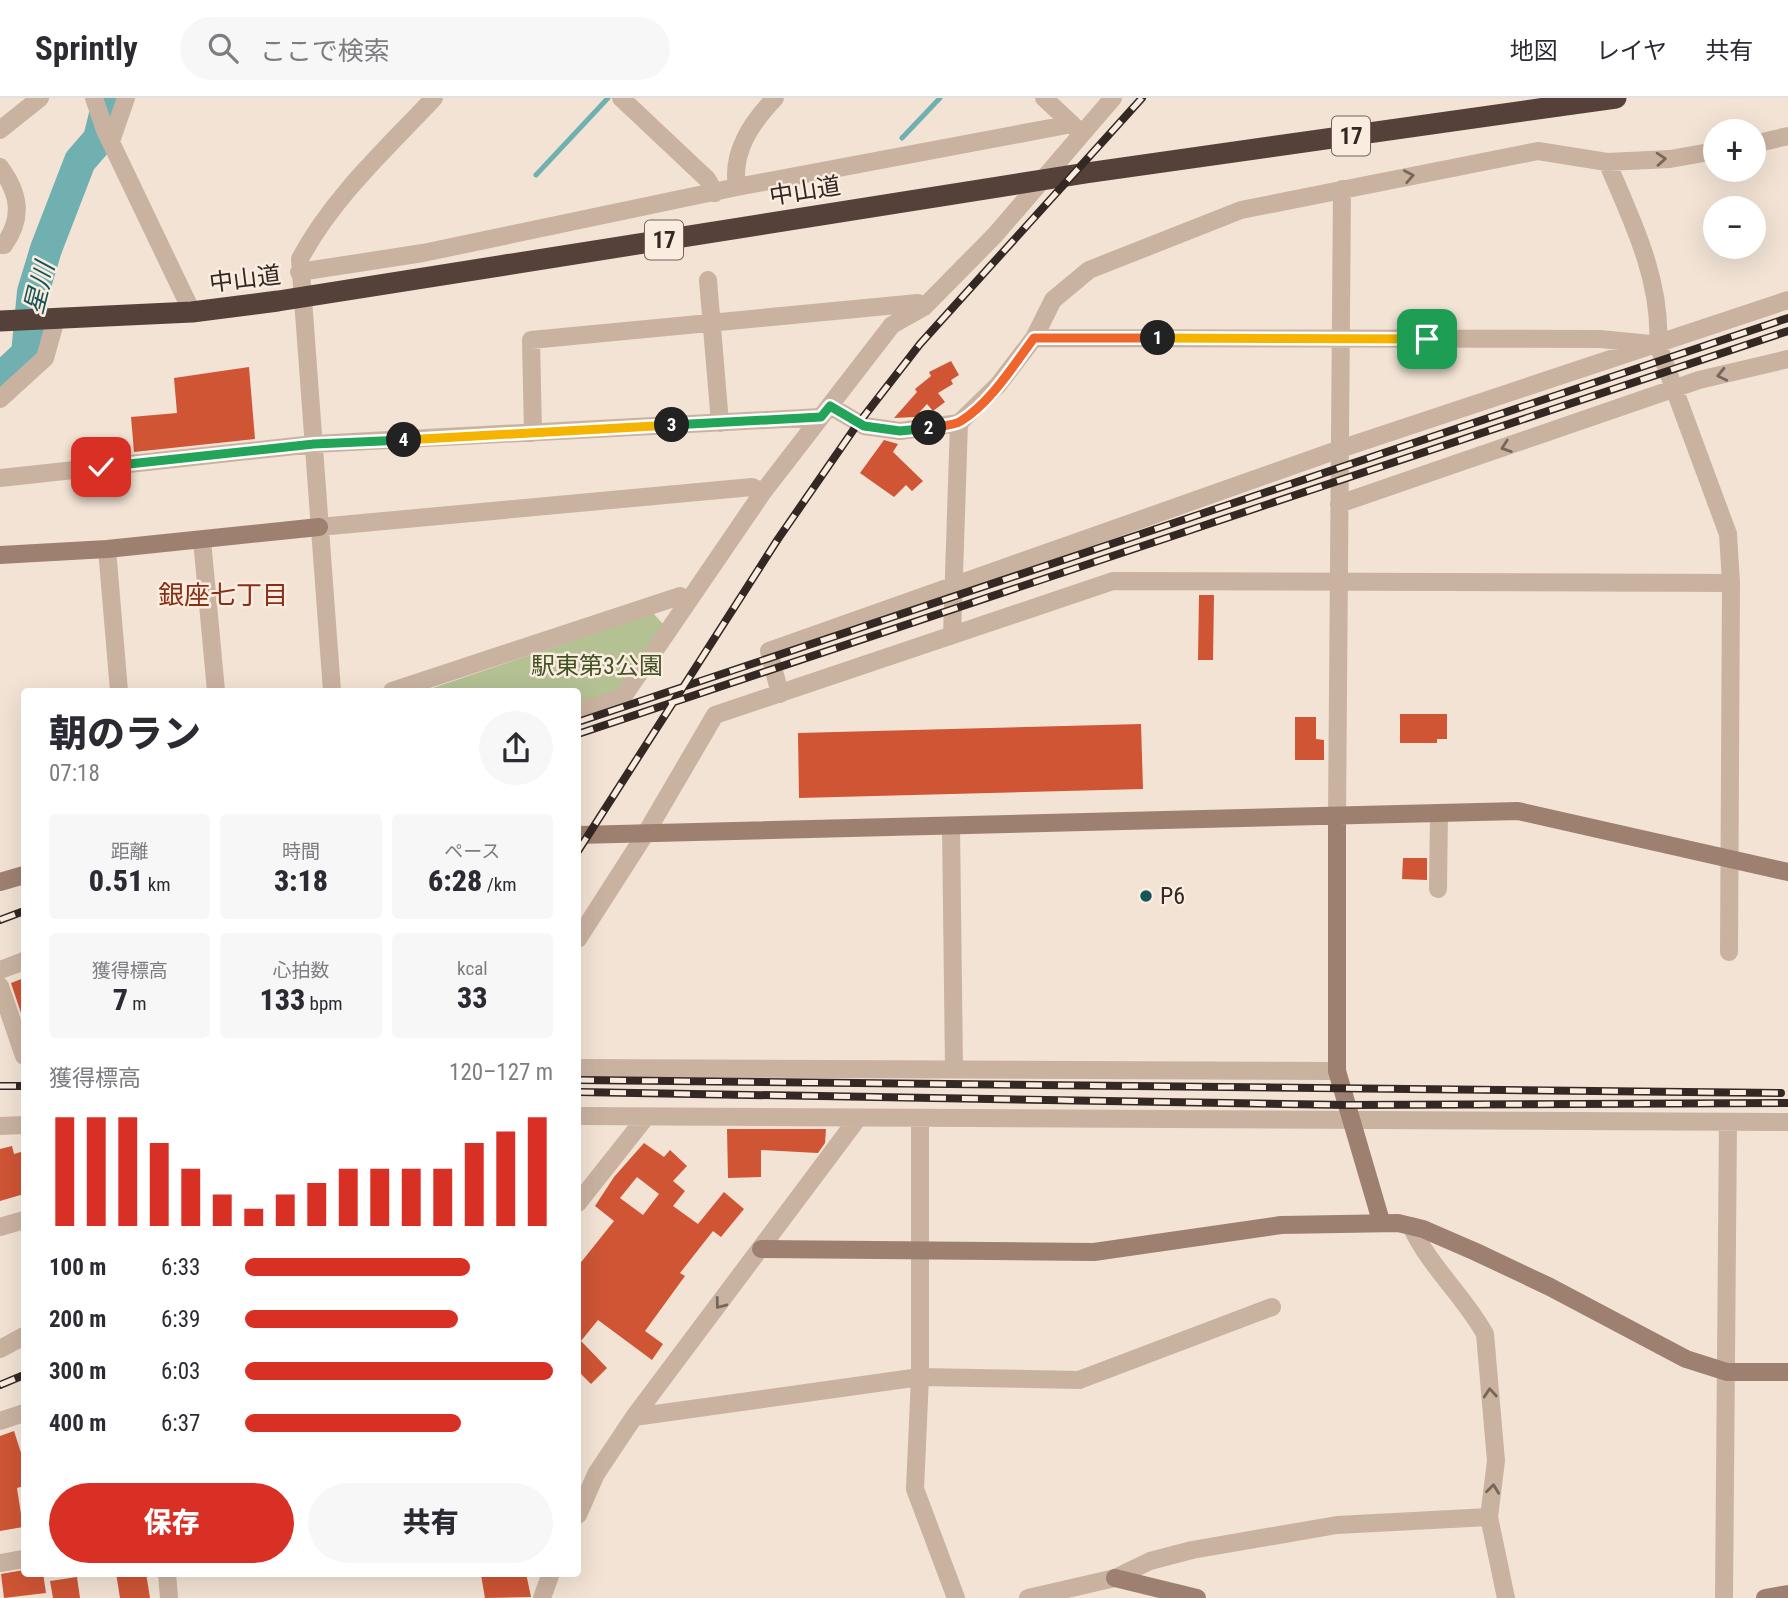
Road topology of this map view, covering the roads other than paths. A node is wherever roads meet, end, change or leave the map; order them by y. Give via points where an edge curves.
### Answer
1 (40, 98) edge
2 (94, 98) edge
3 (126, 98) edge
4 (434, 98) edge
5 (621, 98) edge
6 (775, 98) edge
7 (1044, 98) edge
8 (1113, 98) edge
9 (1616, 98) edge
10 (1077, 128) junction
11 (0, 130) edge
12 (108, 136) junction
13 (1788, 136) edge
14 (1766, 141) edge
15 (1703, 154) edge
16 (1607, 162) junction
17 (0, 167) edge
18 (737, 187) junction
19 (1342, 189) junction
20 (715, 193) junction
21 (0, 244) edge
22 (299, 272) junction
23 (708, 280) dead end
24 (303, 298) junction
25 (1788, 300) edge
26 (924, 307) junction
27 (192, 312) junction
28 (61, 319) junction
29 (0, 321) edge
30 (711, 323) junction
31 (1034, 338) junction
32 (1340, 339) junction
33 (1658, 345) junction
34 (1788, 359) edge
35 (1675, 389) junction
36 (0, 399) edge
37 (825, 412) junction
38 (720, 423) junction
39 (959, 423) junction
40 (533, 433) junction
41 (314, 444) junction
42 (1340, 449) junction
43 (0, 478) edge
44 (763, 492) junction
45 (1339, 504) junction
46 (319, 527) junction
47 (202, 540) junction
48 (107, 549) junction
49 (0, 555) edge
50 (1339, 583) junction
51 (1731, 583) junction
52 (954, 584) junction
53 (687, 600) junction
54 (952, 635) junction
55 (119, 688) edge
56 (216, 688) edge
57 (332, 688) edge
58 (400, 688) edge
59 (780, 694) junction
60 (581, 711) edge
61 (1439, 813) junction
62 (1337, 816) junction
63 (951, 825) junction
64 (646, 834) junction
65 (581, 835) edge
66 (1731, 860) junction
67 (1788, 872) edge
68 (21, 876) edge
69 (0, 882) edge
70 (1438, 889) dead end
71 (581, 934) edge
72 (1729, 953) dead end
73 (21, 962) edge
74 (0, 970) edge
75 (0, 986) edge
76 (21, 1047) edge
77 (581, 1068) edge
78 (954, 1068) junction
79 (1337, 1071) junction
80 (581, 1116) edge
81 (646, 1117) junction
82 (858, 1118) junction
83 (1350, 1119) junction
84 (920, 1120) junction
85 (1728, 1122) junction
86 (1788, 1122) edge
87 (21, 1125) edge
88 (0, 1126) edge
89 (581, 1199) edge
90 (21, 1221) edge
91 (1381, 1221) junction
92 (1412, 1226) junction
93 (0, 1227) edge
94 (761, 1250) junction
95 (920, 1251) junction
96 (1272, 1307) dead end
97 (21, 1338) edge
98 (0, 1349) edge
99 (1727, 1372) junction
100 (1788, 1372) edge
101 (920, 1377) junction
102 (21, 1414) edge
103 (634, 1417) junction
104 (0, 1421) edge
105 (581, 1508) edge
106 (1489, 1517) junction
107 (21, 1560) edge
108 (0, 1563) edge
109 (167, 1577) edge
110 (550, 1577) edge
111 (1115, 1578) junction
112 (1788, 1594) edge
113 (169, 1598) edge
114 (542, 1598) edge
115 (956, 1598) edge
116 (1028, 1598) edge
117 (1197, 1598) edge
118 (1506, 1598) edge
119 (1724, 1598) edge
120 (1766, 1598) edge

1 - 11 street
2 - 12 street
3 - 12 street
4 - 22 street via 313,234 299,259
5 - 20 street via 707,179
6 - 18 street via 749,125 735,174
7 - 10 street
8 - 10 street
9 - 24 highway, 中山道 / 17 via 1086,173
10 - 18 street
10 - 26 street via 995,235
12 - 27 street
13 - 14 street
16 -> 15 street
19 -> 16 street via 1538,151
16 - 33 street via 1643,246 1660,324
17 - 21 street via 16,189 15,229
18 - 20 street
19 - 31 street via 1241,210 1089,270 1053,300
19 - 32 street
20 - 22 street via 423,253
22 - 24 street
23 - 30 street
24 - 27 highway, 中山道 / 17
24 - 41 street
25 - 33 street
26 - 30 street via 918,303
26 - 37 street via 892,325
27 - 28 highway, 中山道 / 17
28 - 29 highway, 中山道 / 17
28 - 36 street via 45,358
30 - 38 street
30 - 40 street via 531,340
31 - 32 street
31 - 39 street via 998,385
32 - 33 street via 1600,339
32 - 42 street
33 - 35 street
33 - 42 street
34 -> 35 street
35 -> 45 street
35 - 51 street via 1728,534
37 - 38 street
37 - 39 street via 864,426 900,431
37 - 44 street
38 - 40 street
39 - 52 street
40 - 41 street
41 - 43 street
41 - 46 street
42 - 45 street
42 - 52 street
44 - 46 street via 752,487
44 - 53 street
45 - 50 street
46 - 47 street
46 - 57 street
47 - 48 street
47 - 56 street
48 - 49 street
48 - 55 street
50 - 51 street
50 - 54 street via 1114,581
50 - 62 street
51 - 66 street
52 - 54 street
52 - 59 street via 769,651
53 - 58 street via 680,596
53 - 60 street via 624,697
54 - 59 street
59 - 64 street via 715,715
61 - 62 street
61 - 66 street via 1518,811
61 - 70 street
62 - 63 street
62 - 79 street
63 - 64 street
63 - 78 street
64 - 65 street
64 - 71 street
66 - 67 street
66 - 72 street
68 - 69 street
73 - 74 street
75 - 76 street
77 - 78 street
78 - 79 street
79 - 83 street
80 - 81 street
81 - 82 street
81 - 89 street
82 - 84 street
82 - 94 street
83 - 84 street
83 - 85 street
83 - 91 street
84 - 95 street
85 - 86 street
85 - 99 street
87 - 88 street
90 - 93 street
91 - 92 street
91 - 95 street via 1281,1226 1094,1252
92 - 99 street via 1537,1281 1686,1359
106 -> 92 street via 1496,1461 1485,1334 1418,1243
94 - 95 street
94 -> 103 street
95 - 101 street
96 - 101 street via 1079,1380
97 - 98 street
99 - 100 street
99 - 119 street
101 - 103 street
101 - 115 street via 915,1489
102 - 104 street
103 - 105 street via 596,1474
106 - 111 street via 1337,1525 1192,1549 1150,1561
106 - 118 street
107 - 108 street
109 - 113 street
110 - 114 street
111 - 116 street
111 - 117 street
112 - 120 street

